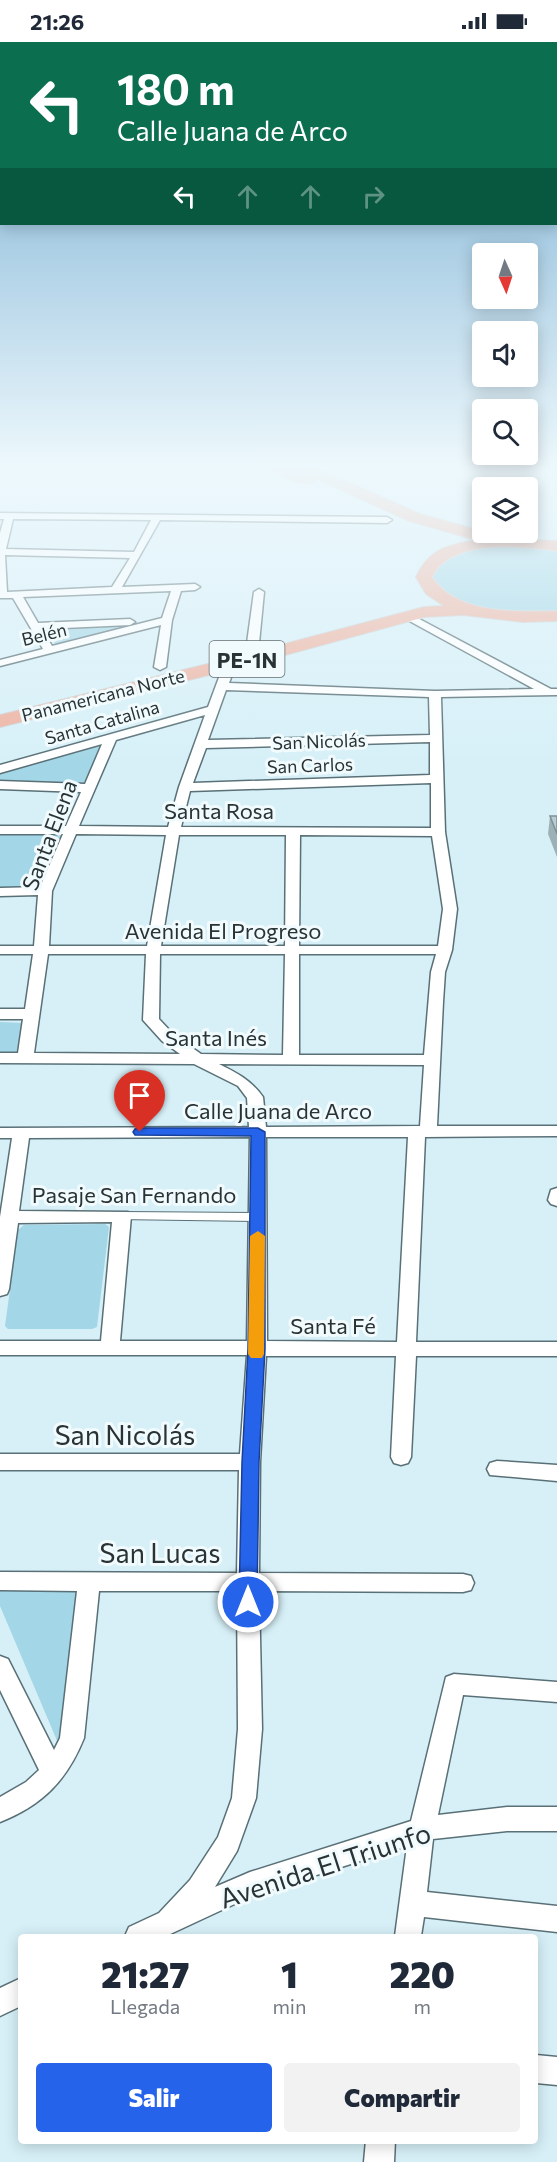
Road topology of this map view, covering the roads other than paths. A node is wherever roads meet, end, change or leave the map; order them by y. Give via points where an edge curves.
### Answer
1 (0, 563) edge
2 (132, 563) edge
3 (430, 563) edge
4 (177, 587) junction
5 (195, 587) dead end
6 (115, 590) junction
7 (259, 592) dead end
8 (16, 594) junction
9 (1, 595) edge
10 (485, 612) junction
11 (408, 616) junction
12 (557, 616) edge
13 (167, 621) junction
14 (35, 626) junction
15 (253, 643) dead end
16 (49, 650) junction
17 (0, 663) edge
18 (230, 664) junction
19 (160, 667) dead end
20 (223, 686) junction
21 (554, 692) edge
22 (435, 694) junction
23 (214, 709) junction
24 (3, 719) edge
25 (111, 738) junction
26 (436, 738) junction
27 (201, 744) junction
28 (0, 769) edge
29 (437, 779) junction
30 (0, 785) edge
31 (185, 787) junction
32 (89, 788) junction
33 (0, 830) edge
34 (72, 831) junction
35 (173, 831) junction
36 (293, 831) junction
37 (438, 832) junction
38 (45, 891) junction
39 (0, 892) edge
40 (0, 950) edge
41 (41, 950) junction
42 (445, 950) junction
43 (153, 951) junction
44 (292, 951) junction
45 (0, 1014) edge
46 (32, 1014) junction
47 (0, 1058) edge
48 (25, 1058) junction
49 (197, 1059) junction
50 (291, 1059) junction
51 (432, 1060) junction
52 (557, 1131) edge
53 (258, 1132) junction
54 (423, 1132) junction
55 (0, 1133) edge
56 (21, 1133) junction
57 (557, 1194) edge
58 (557, 1200) edge
59 (122, 1216) junction
60 (9, 1217) junction
61 (258, 1217) junction
62 (0, 1289) edge
63 (0, 1348) edge
64 (110, 1349) junction
65 (256, 1349) junction
66 (408, 1349) junction
67 (557, 1349) edge
68 (401, 1457) dead end
69 (0, 1462) edge
70 (250, 1462) junction
71 (497, 1468) dead end
72 (557, 1473) edge
73 (89, 1580) junction
74 (0, 1581) edge
75 (248, 1581) junction
76 (463, 1583) dead end
77 (0, 1666) edge
78 (557, 1692) edge
79 (53, 1773) junction
80 (0, 1810) edge
81 (557, 1819) edge
82 (422, 1829) junction
83 (412, 1902) junction
84 (557, 1919) edge
85 (168, 1922) junction
86 (142, 1934) edge
87 (408, 1934) edge
88 (18, 1993) edge
89 (0, 2002) edge
90 (538, 2069) edge
91 (557, 2071) edge
92 (381, 2144) edge
93 (379, 2162) edge

1 - 9 street
2 - 6 street
3 - 10 highway, PE-1N via 424,577 433,590 454,603
4 - 5 street
4 - 6 street
4 - 13 street
6 - 8 street
7 - 15 street
8 - 9 street
8 - 14 street
10 - 11 highway, Panamericana Norte / PE-1N via 442,610
10 - 12 highway, PE-1N
11 - 18 highway, Panamericana Norte / PE-1N
11 - 21 street
13 - 14 street
13 - 16 street, Belén
13 - 19 street
14 - 16 street
16 - 17 street, Belén
18 - 20 street, Avenida El Triunfo
18 - 24 highway, Panamericana Norte / PE-1N
20 - 22 street
20 - 23 street, Avenida El Triunfo
21 - 22 street
22 - 26 street
23 - 25 street, Santa Catalina
23 - 27 street, Avenida El Triunfo
25 - 28 street, Santa Catalina
25 - 32 street, Santa Elena
26 - 27 street, San Nicolás
26 - 29 street
27 - 31 street, Avenida El Triunfo
29 - 31 street, San Carlos
29 - 37 street
30 - 32 street
31 - 35 street, Avenida El Triunfo
32 - 34 street, Santa Elena
33 - 34 street, Santa Rosa
34 - 35 street, Santa Rosa
34 - 38 street, Santa Elena
35 - 36 street, Santa Rosa
35 - 43 street, Avenida El Triunfo
36 - 37 street, Santa Rosa
36 - 44 street
37 - 42 street via 450,909
38 - 39 street
38 - 41 street, Santa Elena
40 - 41 street, Avenida El Progreso
41 - 43 street, Avenida El Progreso
41 - 46 street, Santa Elena
42 - 44 street, Avenida El Progreso
42 - 51 street via 438,972
43 - 44 street, Avenida El Progreso
43 - 49 street, Avenida El Triunfo via 151,1020
44 - 50 street
45 - 46 street
46 - 48 street, Santa Elena
47 - 48 street, Santa Inés
48 - 49 street, Santa Inés
49 - 50 street, Santa Inés
49 - 53 street, Avenida El Triunfo via 244,1083 255,1097
50 - 51 street, Santa Inés
51 - 54 street
52 - 54 street, Calle Juana de Arco
53 - 54 street, Calle Juana de Arco
53 - 56 street, Calle Juana de Arco
53 - 61 street, Avenida El Triunfo
54 - 66 street
55 - 56 street, Calle Juana de Arco
56 - 60 street
57 - 58 street
59 - 60 street, Pasaje San Fernando
59 - 61 street, Pasaje San Fernando
59 - 64 street
60 - 62 street
61 - 65 street, Avenida El Triunfo
63 - 64 street, Santa Fé
64 - 65 street, Santa Fé
65 - 66 street, Santa Fé
65 - 70 street, Avenida El Triunfo
66 - 67 street, Santa Fé
66 - 68 street
69 - 70 street, San Nicolás
70 - 75 street, Avenida El Triunfo
71 - 72 street
73 - 74 street, San Lucas
73 - 75 street, San Lucas
73 - 79 street via 72,1738
75 - 76 street, San Lucas
75 - 85 street, Avenida El Triunfo via 250,1729 244,1798 228,1843 199,1889
77 - 79 street
78 - 82 street via 454,1684
79 - 80 street via 31,1794
81 - 82 street, Avenida El Triunfo via 507,1819
82 - 83 street
82 - 85 street, Avenida El Triunfo via 250,1884
83 - 84 street
83 - 87 street
85 - 86 street, Avenida El Triunfo
88 - 89 street
90 - 91 street
92 - 93 street

